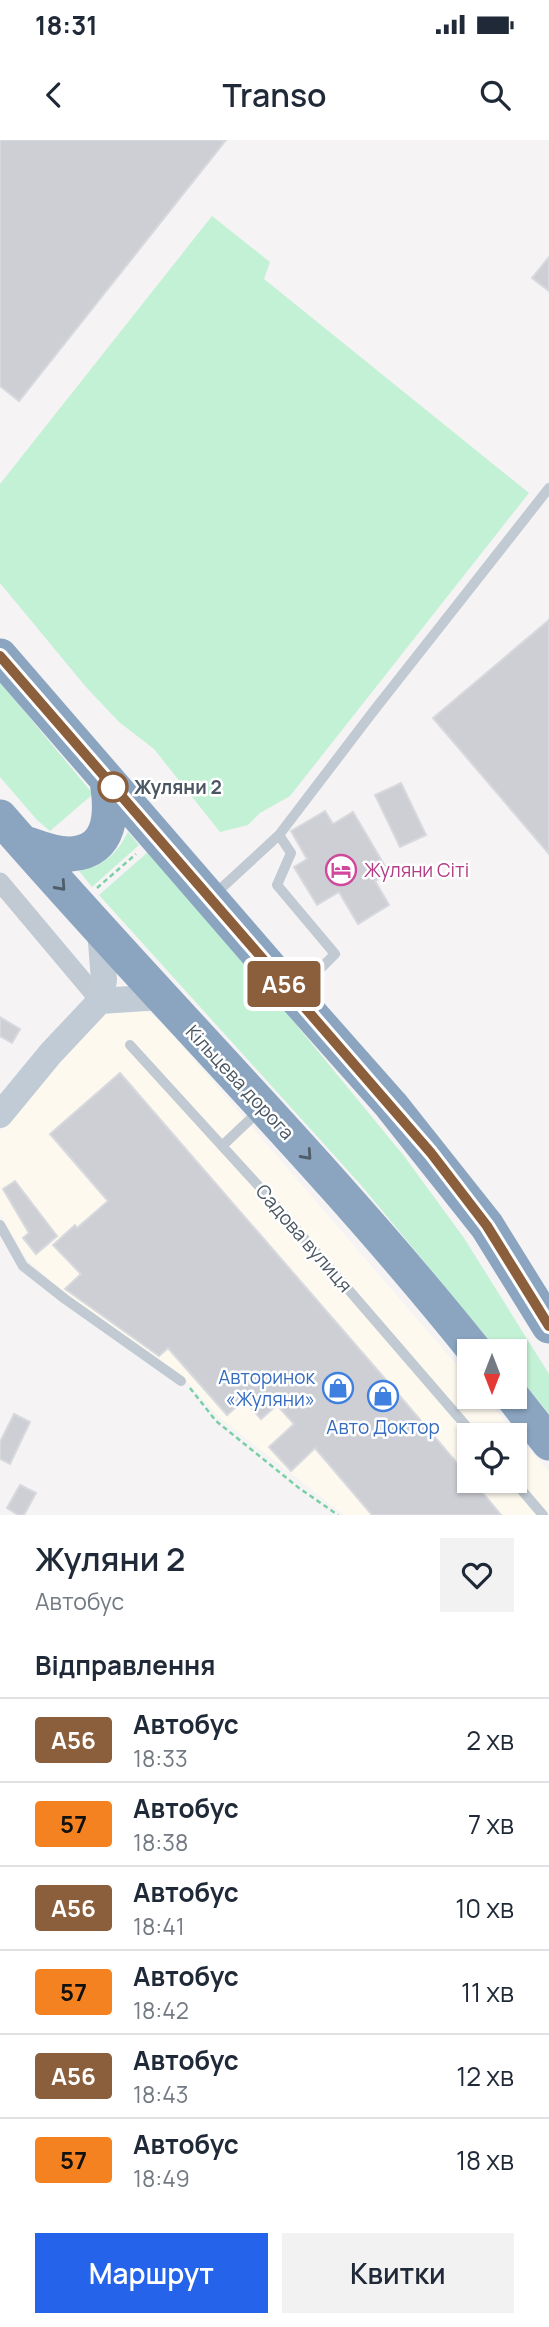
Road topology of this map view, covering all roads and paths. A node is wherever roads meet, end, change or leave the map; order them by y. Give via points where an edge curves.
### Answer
1 (549, 488) edge
2 (0, 656) edge
3 (107, 781) junction
4 (11, 829) edge
5 (279, 835) junction
6 (141, 850) dead end
7 (0, 882) edge
8 (97, 888) dead end
9 (209, 899) junction
10 (100, 930) junction
11 (161, 997) junction
12 (298, 1000) junction
13 (100, 1001) junction
14 (130, 1045) dead end
15 (263, 1107) junction
16 (0, 1115) edge
17 (222, 1146) junction
18 (0, 1225) edge
19 (549, 1326) edge
20 (465, 1339) edge
21 (181, 1381) joint
22 (522, 1409) edge
23 (464, 1423) edge
24 (549, 1443) edge
25 (524, 1493) edge
26 (338, 1515) edge
27 (543, 1515) edge

1 - 5 lane
2 - 3 highway
3 - 4 highway via 110,819 106,831 90,847 71,854 55,852
3 - 9 highway
4 -> 10 highway, Кільцева дорога
5 - 9 lane
5 - 12 lane via 291,853 277,885 335,954
6 - 8 path
7 - 13 street
9 - 12 highway
10 - 11 highway, Кільцева дорога
10 - 13 street via 104,964
11 - 13 street
11 - 15 highway, Кільцева дорога
12 - 19 highway via 460,1189
13 - 16 street
14 - 17 lane, Садова вулиця
15 - 17 lane
15 -> 20 highway, Кільцева дорога
17 - 23 lane, Садова вулиця
18 - 21 lane via 23,1266
21 - 26 path via 216,1421
22 - 24 highway
25 - 27 lane

